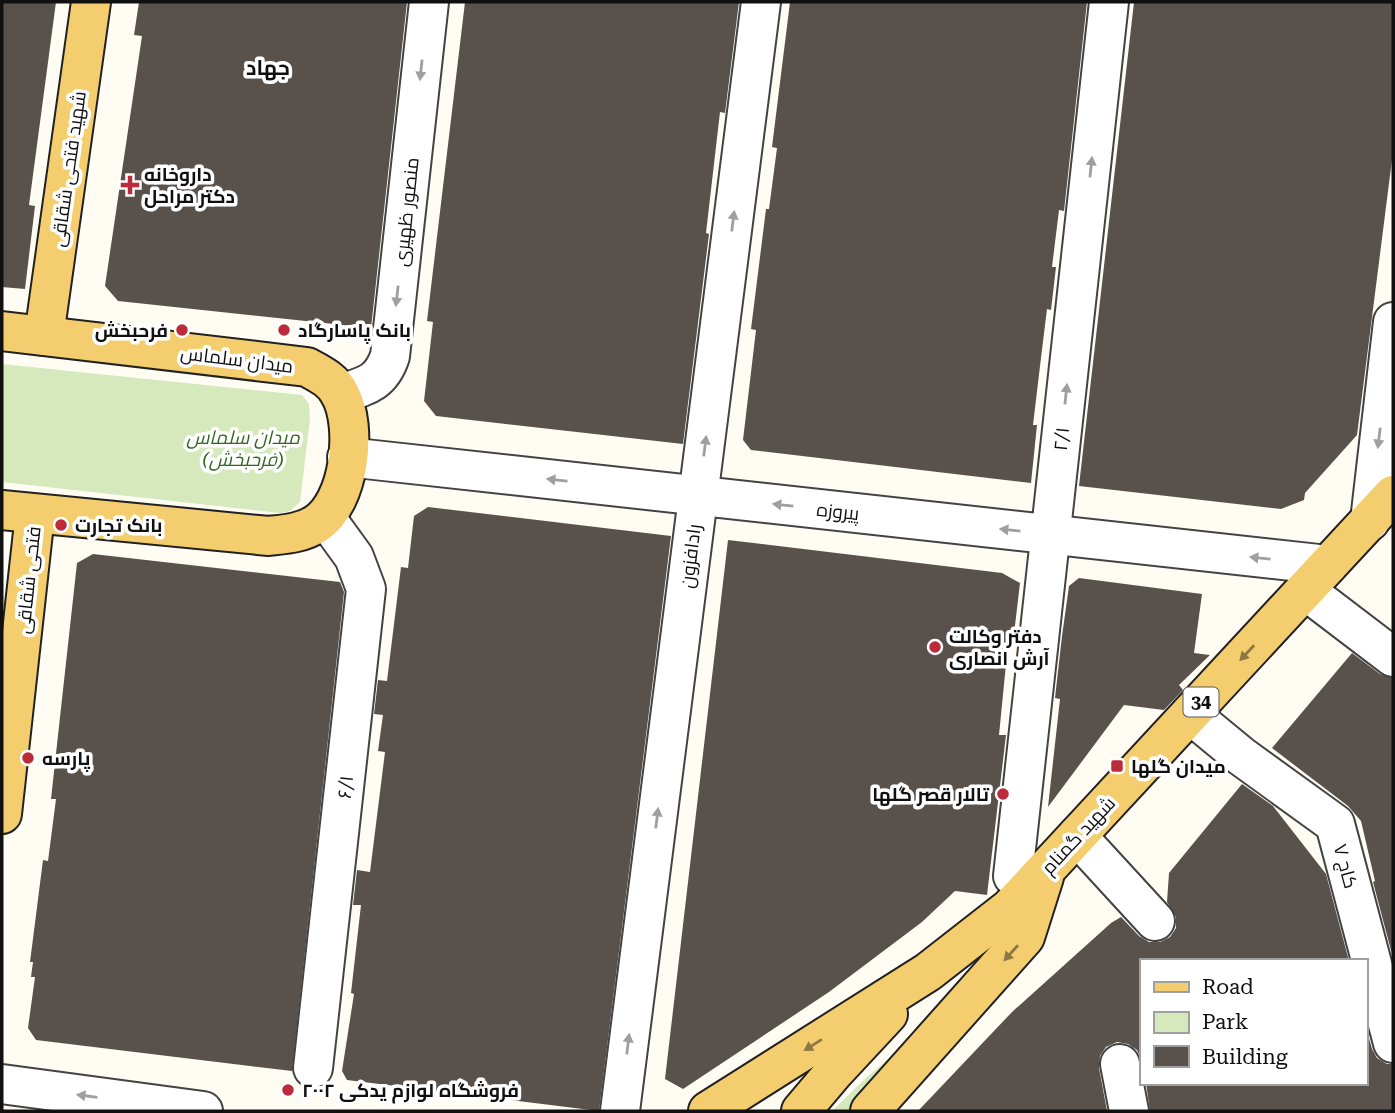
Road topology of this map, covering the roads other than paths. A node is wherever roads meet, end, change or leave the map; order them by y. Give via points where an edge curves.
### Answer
1 (92, 2) edge
2 (429, 2) edge
3 (761, 2) edge
4 (1109, 2) edge
5 (1393, 322) edge
6 (2, 331) edge
7 (44, 336) junction
8 (340, 394) junction
9 (348, 457) junction
10 (698, 495) junction
11 (1381, 508) edge
12 (18, 512) edge
13 (325, 517) junction
14 (1051, 535) junction
15 (1317, 577) junction
16 (1393, 657) edge
17 (1189, 714) junction
18 (2, 814) edge
19 (1077, 836) junction
20 (1030, 872) junction
21 (1155, 921) dead end
22 (928, 972) junction
23 (1393, 1043) edge
24 (1120, 1063) dead end
25 (313, 1068) dead end
26 (2, 1084) edge
27 (203, 1111) edge
28 (620, 1111) edge
29 (708, 1111) edge
30 (802, 1111) edge
31 (870, 1111) edge
32 (1129, 1111) edge

1 - 7 main road, شهید فتحی شقاقی
2 -> 8 street, منصور ظهیری via 390,356 382,375
10 -> 3 street, رادافزون
14 -> 4 street, ۲/۱
5 -> 11 street
6 - 7 main road, میدان سلماس
7 - 8 main road, میدان سلماس via 307,368 332,382
8 - 9 main road via 350,424
10 -> 9 street, پیروزه
9 - 13 main road via 339,492
14 -> 10 street, پیروزه
28 -> 10 street, رادافزون
11 - 15 main road, شهید گمنام / 34
12 - 13 main road via 269,536 302,531
12 - 18 main road, فتحی شقاقی
13 - 25 street, ۶/۱ via 354,557 366,598
15 -> 14 street, پیروزه
14 - 20 street, ۲/۱
15 - 16 street
15 -> 17 main road, شهید گمنام / 34
17 - 19 main road, شهید گمنام / 34
17 - 23 street, کاج ۷ via 1335,824
19 - 20 main road, شهید گمنام / 34
19 - 21 street
20 - 22 main road, شهید گمنام / 34 via 1010,908
20 -> 31 main road via 1025,937
22 -> 29 main road, شهید گمنام / 34
22 - 30 main road, 34
24 - 32 street
27 -> 26 street

